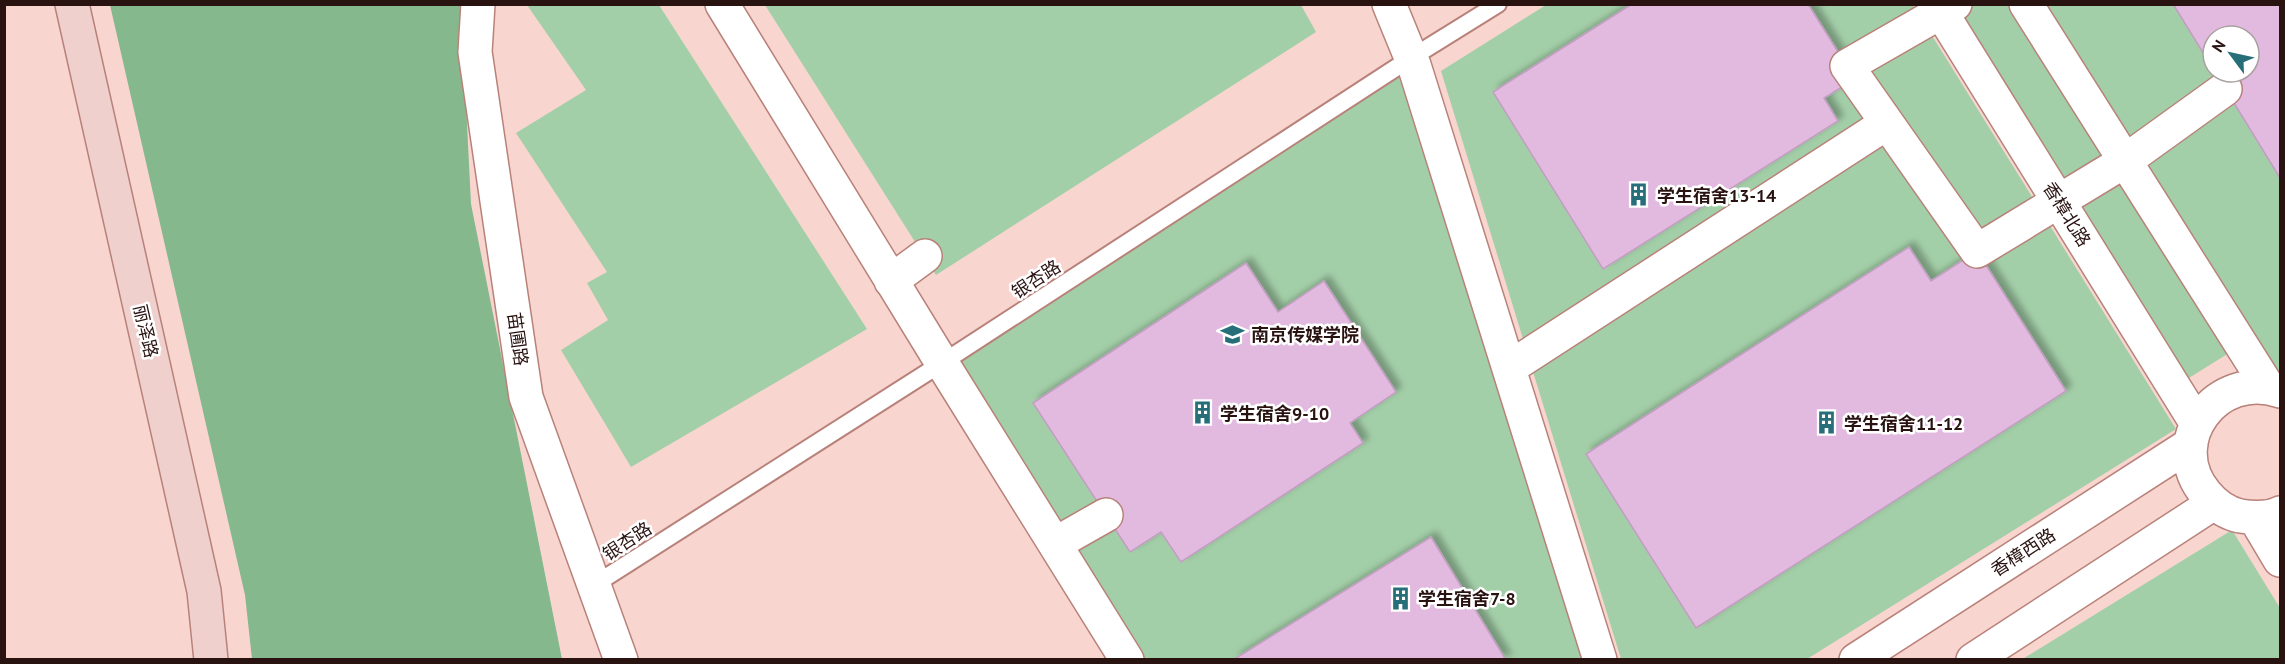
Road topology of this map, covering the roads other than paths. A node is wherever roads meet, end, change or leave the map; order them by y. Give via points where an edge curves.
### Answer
1 (72, 4) edge
2 (478, 4) edge
3 (722, 4) edge
4 (1389, 4) edge
5 (1498, 4) edge
6 (2026, 4) edge
7 (1944, 7) edge
8 (1411, 58) junction
9 (2226, 89) dead end
10 (1887, 123) junction
11 (2126, 161) junction
12 (2059, 201) junction
13 (925, 256) dead end
14 (891, 281) junction
15 (942, 363) junction
16 (1509, 368) junction
17 (2274, 389) edge
18 (2194, 434) junction
19 (2214, 503) junction
20 (1106, 515) dead end
21 (2268, 516) edge
22 (1055, 544) junction
23 (2280, 560) edge
24 (594, 585) junction
25 (211, 660) edge
26 (621, 660) edge
27 (1127, 660) edge
28 (1600, 660) edge
29 (1856, 660) edge
30 (1973, 660) edge

1 - 25 street, 丽泽路 via 204,591
2 - 24 street, 苗圃路 via 475,52 526,397
3 - 14 street
4 - 8 street
5 - 8 lane, 银杏路
6 - 11 street
7 - 10 street via 1847,66
7 - 12 street, 香樟北路
8 - 15 lane, 银杏路
8 - 16 street
9 - 11 street
10 - 12 street via 1977,251
10 - 16 street
11 - 12 street
11 - 17 street
12 - 18 street, 香樟北路
13 - 14 street
14 - 15 street
15 - 22 street
15 - 24 lane, 银杏路
16 - 28 street
17 - 18 street, 香樟西路 via 2247,387 2226,393 2209,406
18 - 19 street via 2192,466 2200,486
18 - 29 street, 香樟西路
19 - 21 street via 2233,514
19 - 30 street
20 - 22 street
21 - 23 street
22 - 27 street
24 - 26 street, 苗圃路

